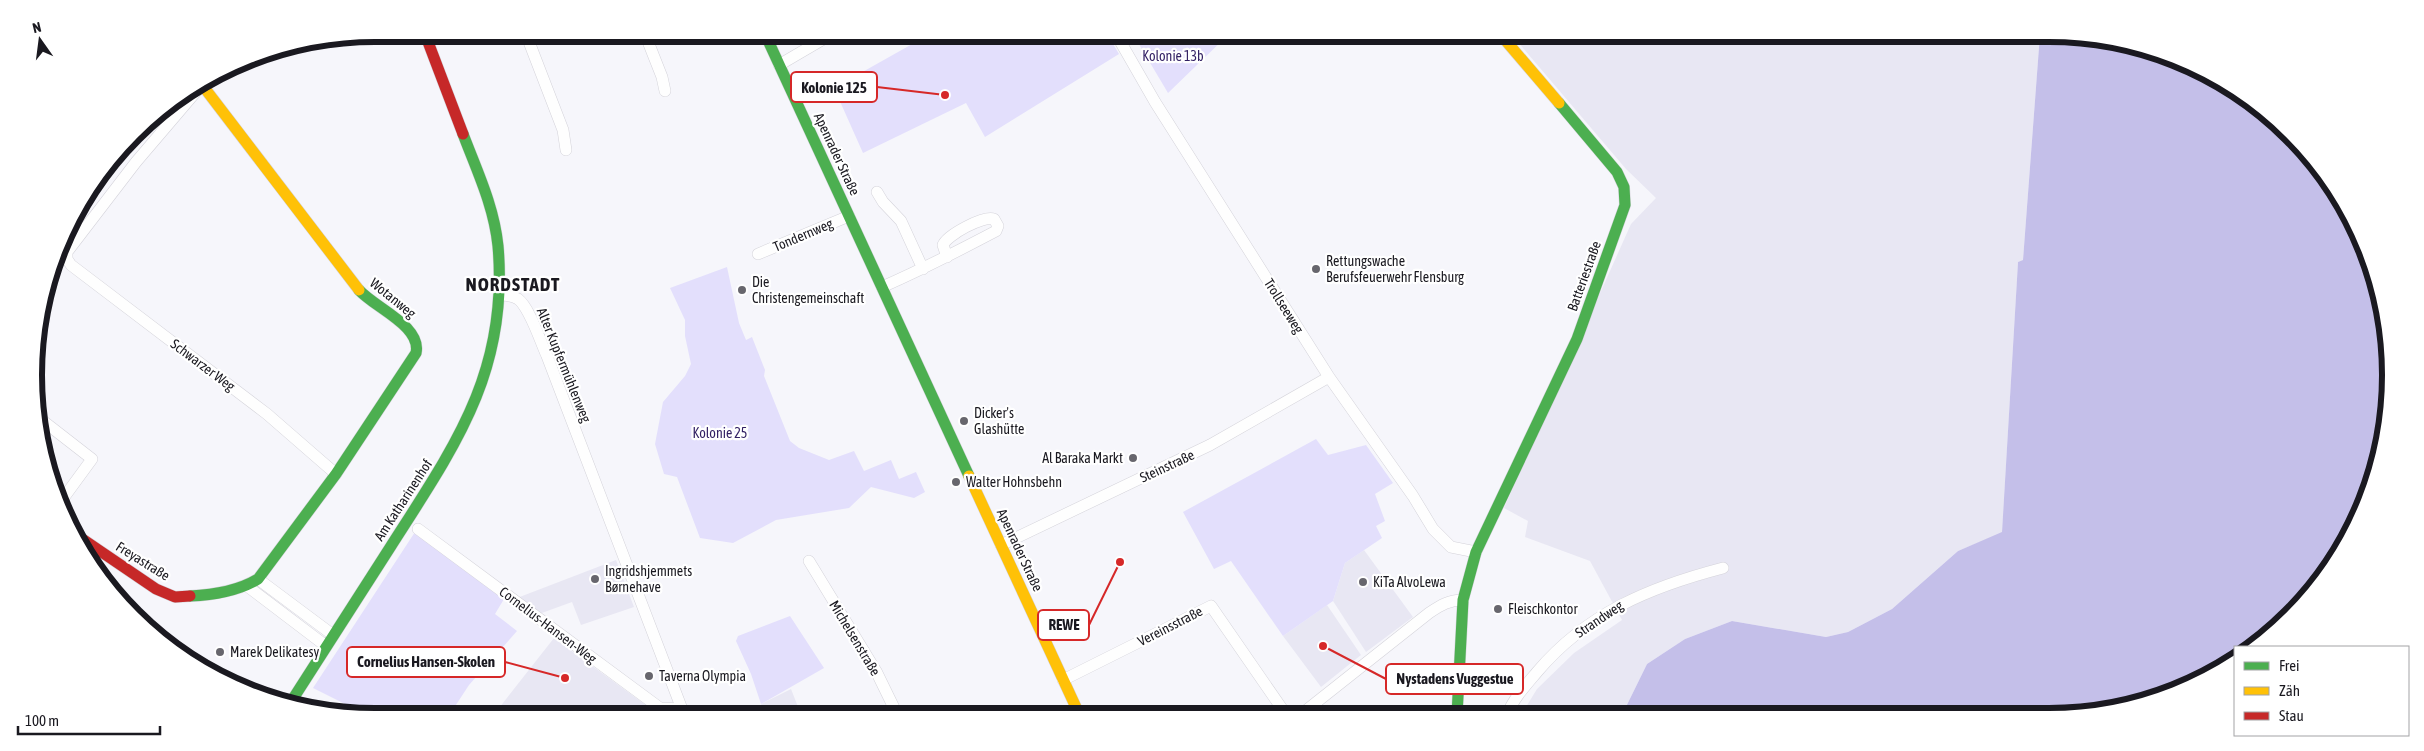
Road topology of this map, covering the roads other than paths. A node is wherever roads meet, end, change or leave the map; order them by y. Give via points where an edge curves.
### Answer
1 (428, 42) edge
2 (529, 42) edge
3 (648, 42) edge
4 (769, 42) edge
5 (818, 42) edge
6 (1121, 42) edge
7 (1507, 42) edge
8 (779, 65) junction
9 (204, 90) edge
10 (665, 91) dead end
11 (193, 97) edge
12 (566, 150) dead end
13 (877, 192) dead end
14 (849, 216) junction
15 (758, 254) dead end
16 (947, 257) junction
17 (923, 269) junction
18 (882, 287) junction
19 (499, 294) junction
20 (1329, 377) junction
21 (46, 423) edge
22 (336, 474) junction
23 (65, 496) edge
24 (418, 529) dead end
25 (87, 542) edge
26 (1001, 545) junction
27 (1476, 552) junction
28 (809, 561) dead end
29 (1723, 568) dead end
30 (258, 579) junction
31 (247, 586) junction
32 (1464, 600) junction
33 (333, 635) junction
34 (326, 646) junction
35 (1063, 680) junction
36 (294, 698) edge
37 (660, 708) edge
38 (682, 708) edge
39 (894, 708) edge
40 (1076, 708) edge
41 (1281, 708) edge
42 (1309, 708) edge
43 (1457, 708) edge
44 (1511, 708) edge

1 - 19 street via 491,210 497,246
2 - 12 street via 563,130
3 - 10 street
4 - 8 street, Apenrader Straße
5 - 8 street
6 - 20 street, Trollseeweg
7 - 27 street, Batteriestraße via 1616,172 1624,186 1625,205 1574,346
8 - 14 street, Apenrader Straße
9 - 22 street, Wotanweg via 352,283 365,297 410,330 418,341 416,352
11 - 22 street, Schwarzer Weg via 136,162 67,252 67,259 267,414
13 - 17 street, Apenrader Straße via 901,221
14 - 15 street, Tondernweg
14 - 18 street, Apenrader Straße
16 - 16 street via 996,231 998,226 994,219 985,218 949,237 943,246
16 - 17 street
17 - 18 street
18 - 26 street, Apenrader Straße
19 - 33 street, Am Katharinenhof via 496,333 485,381 468,423
19 - 38 street, Alter Kupfermühlenweg via 523,303 536,331
20 - 26 street, Steinstraße via 1232,434
20 - 27 street, Trollseeweg via 1442,540 1451,547
21 - 23 street via 92,459
22 - 30 street, Wotanweg
24 - 37 street, Cornelius-Hansen-Weg
25 - 31 street, Freyastraße via 156,588 175,596 207,595
26 - 35 street, Apenrader Straße
27 - 32 street, Batteriestraße
28 - 39 street, Michelsenstraße via 876,671
29 - 44 street, Strandweg via 1647,591 1596,620 1548,659
30 - 31 street, Wotanweg
30 - 33 street
31 - 34 street
32 - 42 street via 1452,600 1429,613
32 - 43 street, Batteriestraße
33 - 34 street, Am Katharinenhof
34 - 36 street, Am Katharinenhof
35 - 40 street, Apenrader Straße
35 - 41 street, Vereinsstraße via 1210,606

